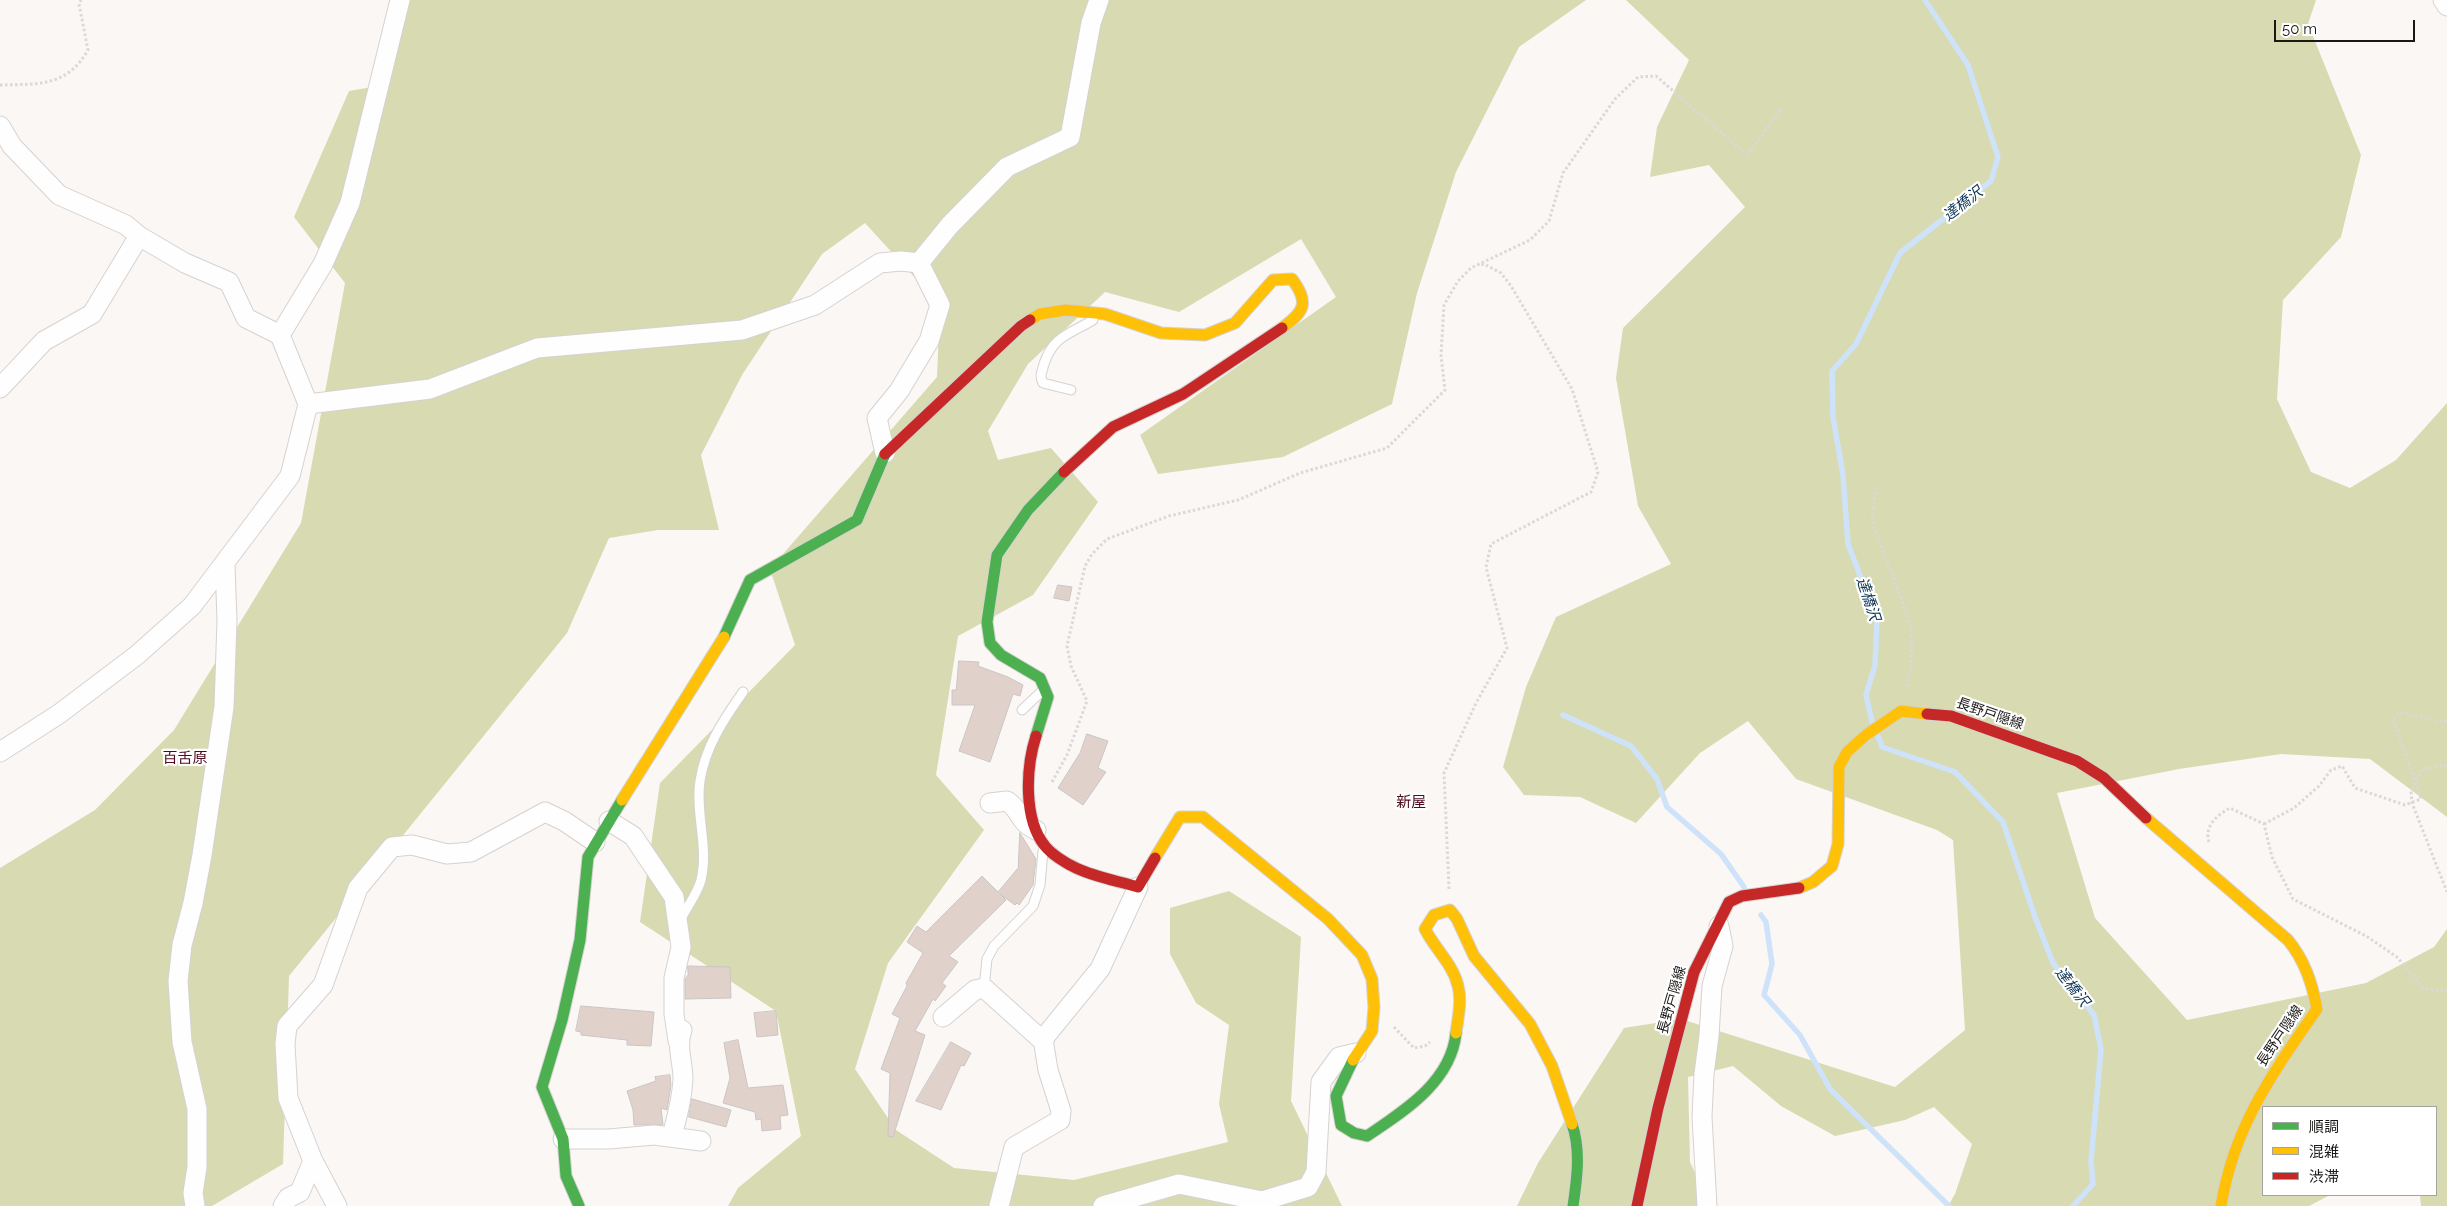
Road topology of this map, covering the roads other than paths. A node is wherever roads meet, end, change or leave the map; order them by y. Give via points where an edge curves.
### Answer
1 (400, 0) edge
2 (1100, 0) edge
3 (2443, 0) edge
4 (2447, 6) edge
5 (0, 126) edge
6 (139, 236) junction
7 (918, 263) junction
8 (1100, 313) junction
9 (280, 335) junction
10 (0, 388) edge
11 (1071, 390) dead end
12 (308, 404) junction
13 (884, 453) junction
14 (225, 564) junction
15 (1045, 689) junction
16 (743, 692) dead end
17 (1022, 710) dead end
18 (0, 752) edge
19 (990, 803) dead end
20 (609, 821) junction
21 (1036, 830) junction
22 (595, 842) junction
23 (1045, 847) junction
24 (1138, 888) junction
25 (678, 924) junction
26 (1719, 926) junction
27 (984, 988) junction
28 (687, 1013) dead end
29 (943, 1017) dead end
30 (678, 1041) junction
31 (1044, 1042) junction
32 (1356, 1054) junction
33 (672, 1136) junction
34 (563, 1139) junction
35 (701, 1141) dead end
36 (313, 1161) junction
37 (194, 1206) edge
38 (283, 1206) edge
39 (337, 1206) edge
40 (579, 1206) edge
41 (999, 1206) edge
42 (1103, 1206) edge
43 (1573, 1206) edge
44 (1637, 1206) edge
45 (1707, 1206) edge
46 (2221, 1206) edge

1 - 9 street via 350,203 323,264
2 - 7 street via 1091,23 1070,137 1007,167
3 - 4 street
5 - 6 street via 12,146 59,195 126,225
6 - 9 street via 185,263 229,282 246,318
6 - 10 street via 92,314 44,341
7 - 12 street via 880,263 815,305 742,330 536,348 430,389
7 - 13 street via 940,306 928,341 899,391 877,418
8 - 11 lane via 1092,321 1058,339 1048,353 1041,379 1044,383
8 - 13 street via 1066,310 1040,314 1021,326
8 - 15 street via 1161,333 1205,335 1235,323 1273,280 1292,279 1304,301 1303,310 1296,318 1225,368 1183,394 1113,427 1080,454 1028,510 997,555 987,622 990,643 1001,655 1040,678
9 - 12 street
12 - 14 street via 290,476
13 - 20 street via 857,520 750,580 719,648
14 - 18 street via 192,606 136,656 59,714
14 - 37 street via 224,708 202,855 182,945 178,981 182,1042 198,1109
15 - 17 lane
15 - 21 street via 1048,696 1030,754 1028,780
16 - 25 lane via 720,725 699,782 703,850 701,880
19 - 21 street via 1007,801 1025,825
20 - 22 street
20 - 25 street via 633,836 649,859 674,897
21 - 23 street
22 - 34 street via 588,856 579,947 542,1087
22 - 36 street via 545,812 472,852 447,854 412,845 392,847 358,888 323,984 287,1026 284,1044 288,1098
23 - 24 street via 1076,868
23 - 27 lane via 1040,885 1032,906 994,946 987,959
24 - 31 street via 1100,969 1043,1038
24 - 32 street via 1180,817 1204,817 1328,919 1362,955 1372,979 1374,1007 1372,1031
25 - 30 street via 681,947 674,978
26 - 44 street, 長野戸隠線 via 1694,972 1658,1108
26 - 45 street via 1723,946 1712,986 1702,1117
26 - 46 street, 長野戸隠線 via 1729,902 1742,896 1803,886 1832,866 1838,844 1839,767 1847,752 1902,710 1951,716 2077,760 2104,778 2134,808 2288,940 2308,968 2317,1008 2259,1092 2237,1139
27 - 29 street via 975,990
27 - 31 street
28 - 30 street
30 - 33 street via 683,1078
31 - 41 street via 1048,1070 1061,1111 1060,1120 1014,1147
32 - 42 street via 1339,1056 1320,1082 1316,1172 1308,1187 1262,1201 1179,1184
32 - 43 street via 1336,1096 1341,1125 1367,1136 1420,1098 1444,1072 1458,1028 1459,985 1447,959 1425,929 1428,919 1435,913 1450,910 1474,956 1530,1024 1552,1066 1576,1136 1578,1169
33 - 34 street
33 - 35 street
34 - 40 street via 566,1176
36 - 38 street via 300,1192 288,1198
36 - 39 street

